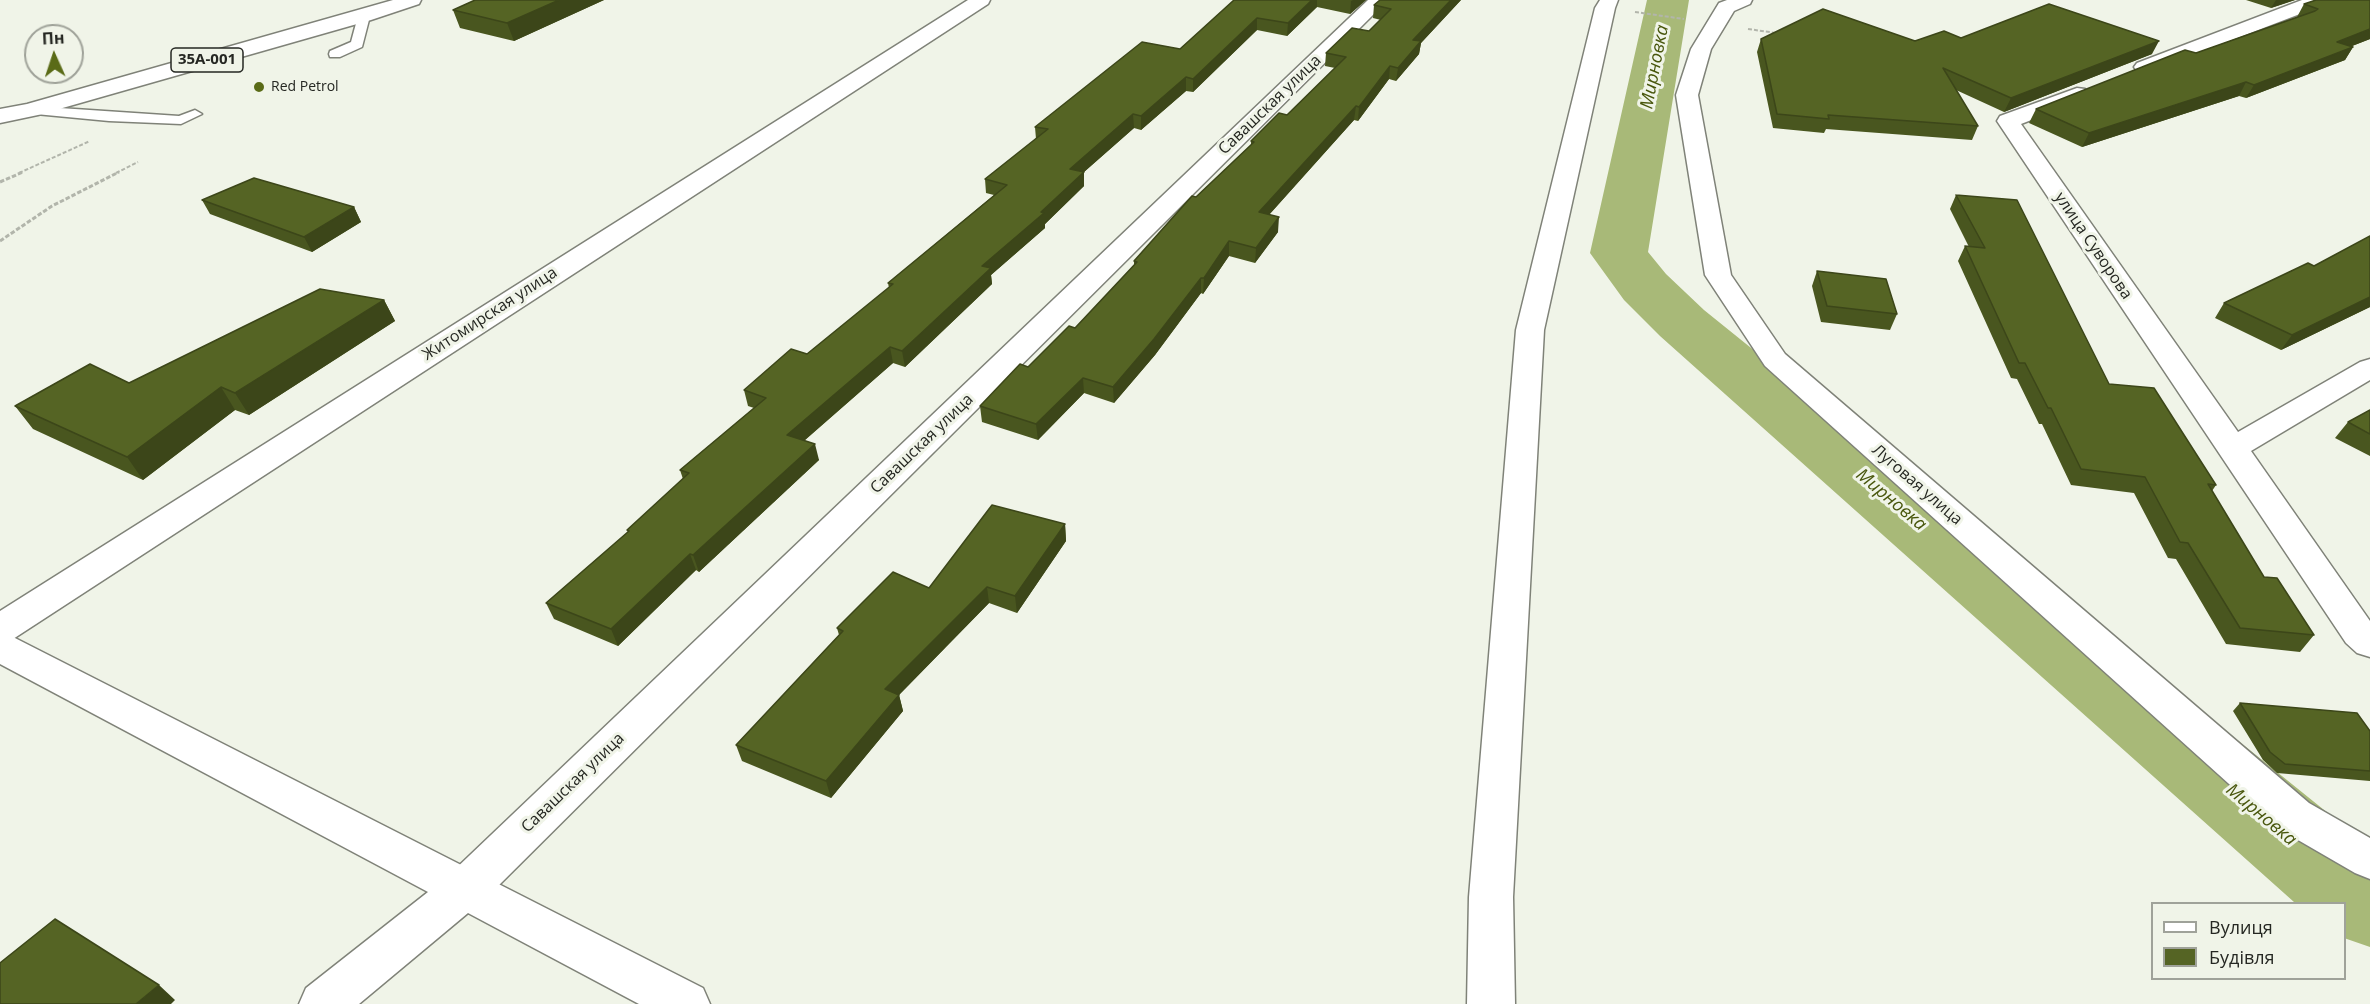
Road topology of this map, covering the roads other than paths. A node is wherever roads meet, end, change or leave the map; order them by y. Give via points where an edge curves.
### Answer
1 (412, 0) edge
2 (981, 0) edge
3 (1379, 0) edge
4 (1743, 0) edge
5 (2319, 0) edge
6 (1607, 4) edge
7 (364, 16) junction
8 (335, 54) dead end
9 (30, 110) junction
10 (195, 114) dead end
11 (0, 116) edge
12 (2370, 368) edge
13 (2232, 449) junction
14 (0, 629) edge
15 (2370, 644) edge
16 (0, 647) edge
17 (2370, 860) edge
18 (465, 889) junction
19 (323, 1004) edge
20 (686, 1004) edge
21 (1491, 1004) edge

1 - 7 main road, 35А-001
2 - 14 main road, Житомирская улица
3 - 18 main road, Савашская улица
4 - 17 main road, Луговая улица via 1726,7 1708,23 1687,95 1718,275 1775,360 2294,816
5 - 13 main road, улица Суворова via 2008,121
6 - 21 main road via 1530,330 1491,897
7 - 8 lane via 357,44
7 - 9 main road, 35А-001
9 - 10 lane via 181,120
9 - 11 main road, 35А-001
12 - 13 main road
13 - 15 main road, улица Суворова
16 - 18 main road
18 - 19 main road, Савашская улица
18 - 20 main road

